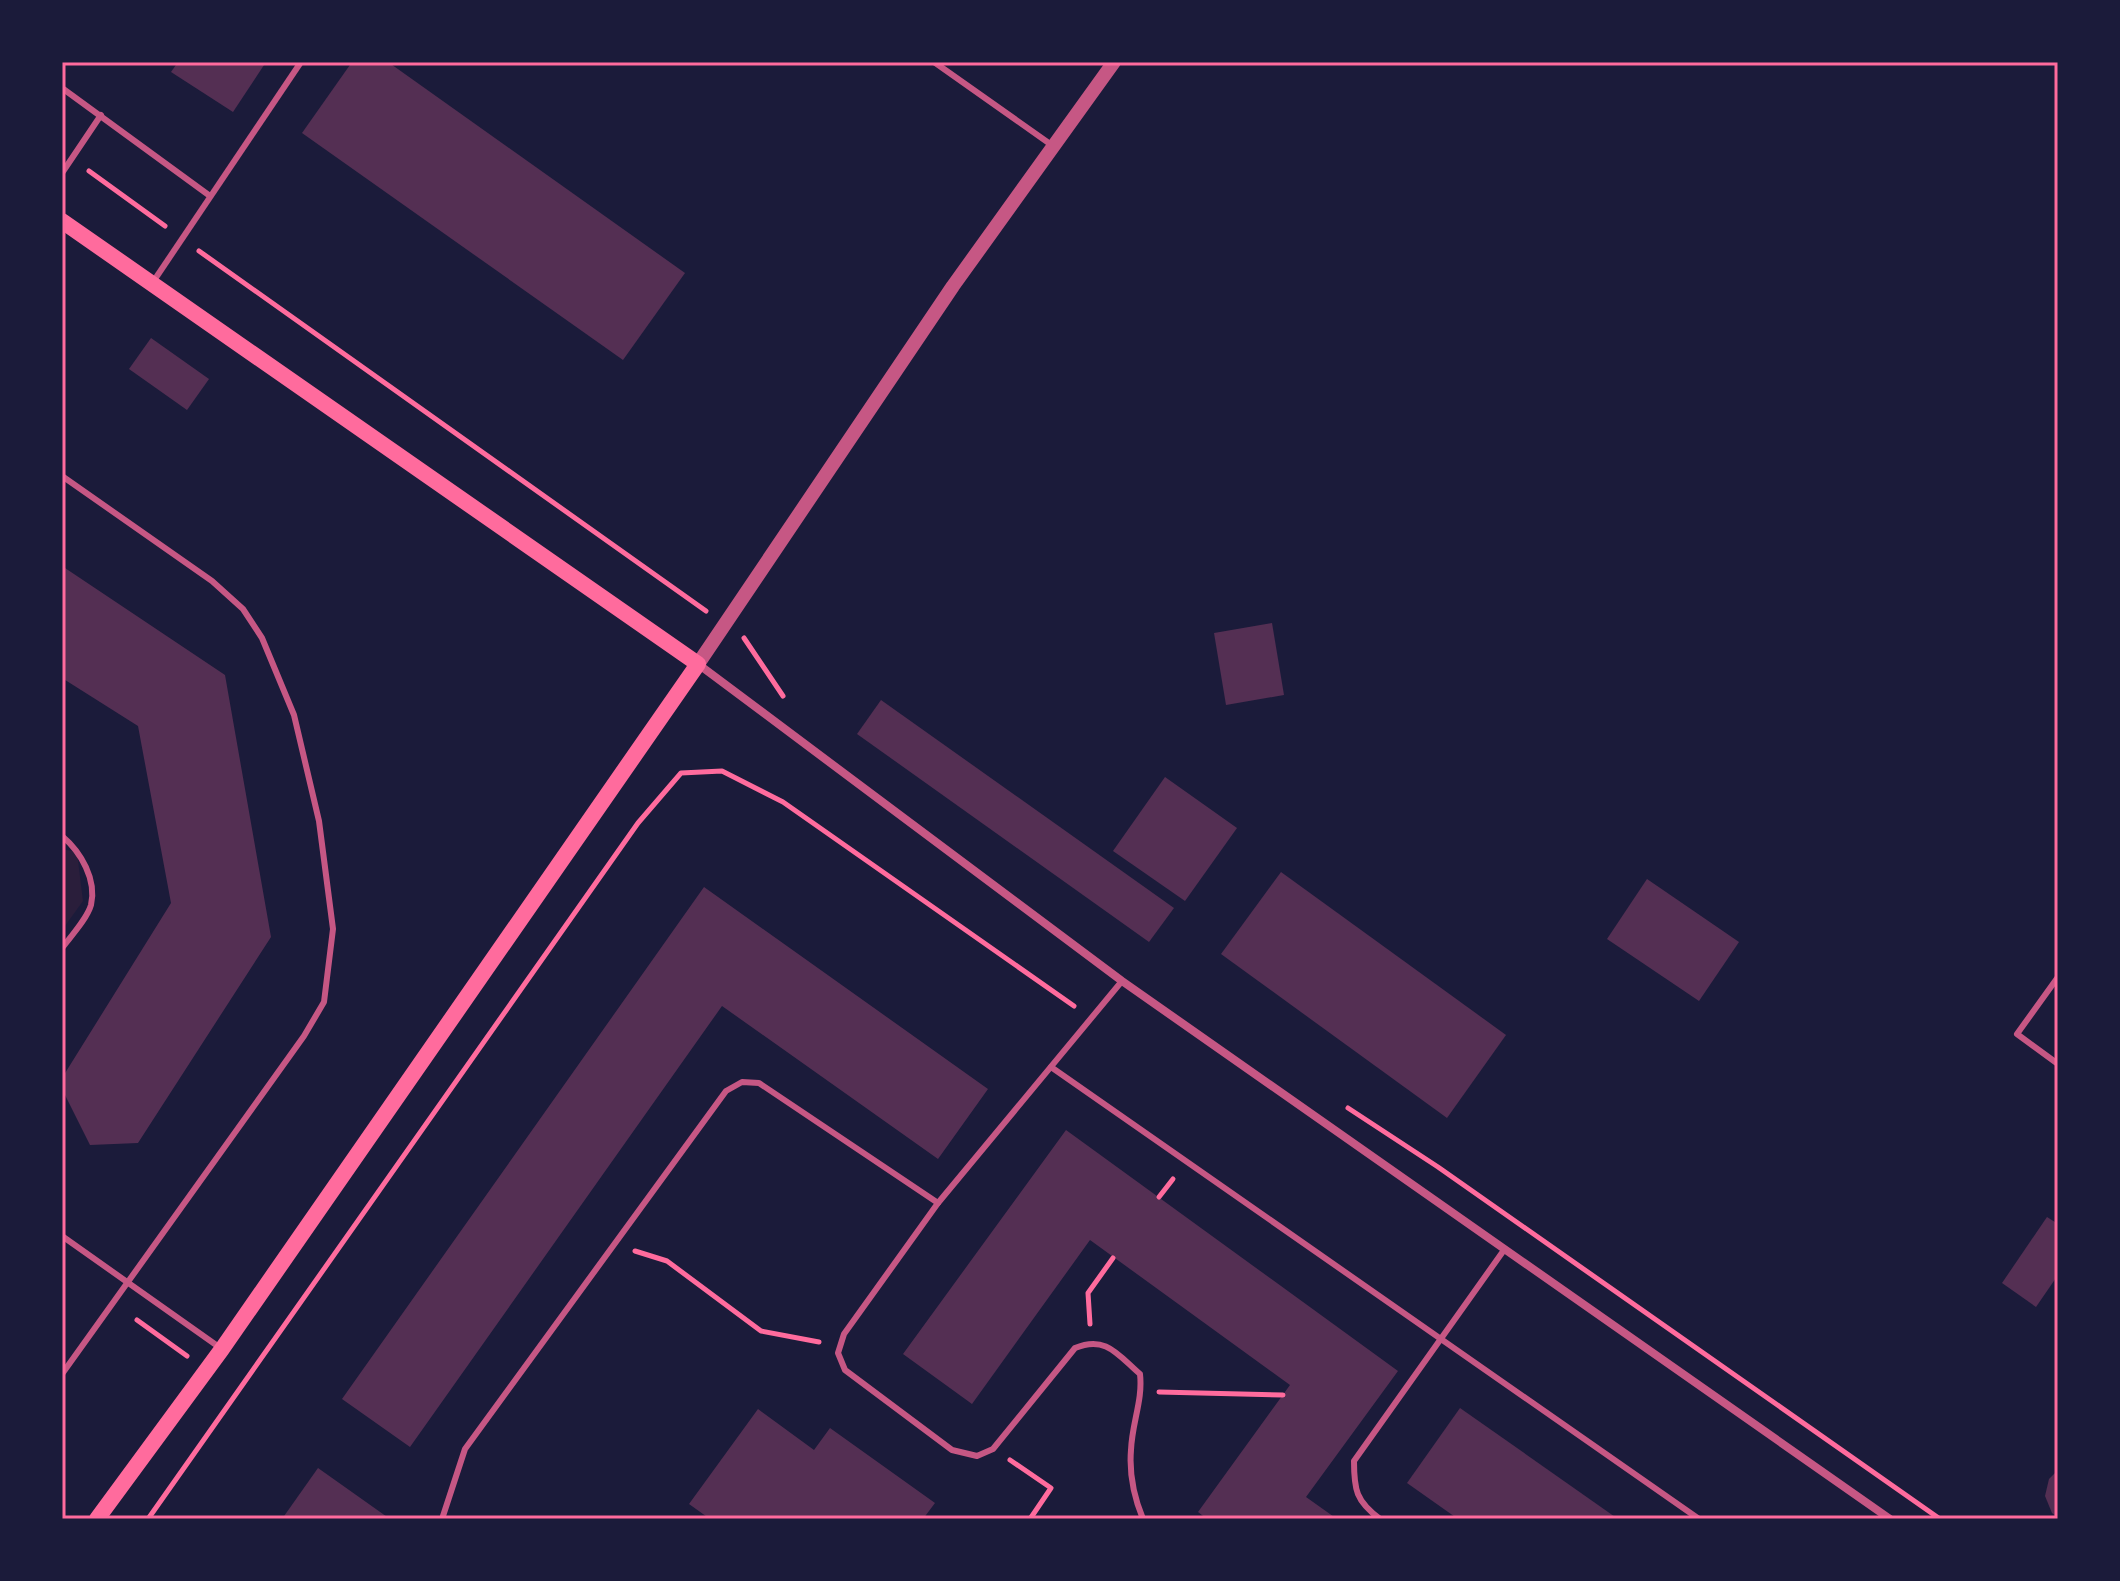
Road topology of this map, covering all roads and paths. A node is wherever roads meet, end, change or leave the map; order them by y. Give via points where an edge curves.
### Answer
1 (301, 62) edge
2 (934, 62) edge
3 (1114, 62) edge
4 (62, 88) edge
5 (101, 115) junction
6 (1053, 146) junction
7 (72, 159) junction
8 (62, 173) edge
9 (210, 196) junction
10 (62, 221) edge
11 (182, 239) junction
12 (151, 285) junction
13 (62, 476) edge
14 (709, 613) dead end
15 (742, 634) dead end
16 (698, 664) junction
17 (785, 700) dead end
18 (62, 836) edge
19 (62, 948) edge
20 (2058, 977) edge
21 (1122, 981) junction
22 (1091, 1018) junction
23 (2058, 1064) edge
24 (1051, 1067) junction
25 (1346, 1107) dead end
26 (938, 1203) junction
27 (62, 1236) edge
28 (614, 1244) junction
29 (1504, 1250) junction
30 (1113, 1258) dead end
31 (127, 1282) junction
32 (113, 1302) junction
33 (1442, 1338) junction
34 (1091, 1341) junction
35 (840, 1346) junction
36 (222, 1349) junction
37 (207, 1370) junction
38 (62, 1374) edge
39 (237, 1392) junction
40 (1142, 1392) junction
41 (1283, 1395) dead end
42 (993, 1449) junction
43 (97, 1519) edge
44 (148, 1519) edge
45 (442, 1519) edge
46 (1030, 1519) edge
47 (1143, 1519) edge
48 (1380, 1519) edge
49 (1699, 1519) edge
50 (1890, 1519) edge
51 (1940, 1519) edge

1 - 9 lane
2 - 6 lane
3 - 6 street
4 - 5 lane
5 - 7 lane
5 - 9 lane
6 - 16 street
7 - 8 lane
7 - 11 path
9 - 11 lane
10 - 12 main road
11 - 12 lane
11 - 14 path
12 - 16 main road
13 - 31 lane via 212,581 243,609 262,638 294,715 319,821 333,929 324,1002
15 - 17 path
16 - 21 street
16 - 36 main road
18 - 19 lane via 92,881 91,906
20 - 23 lane via 2017,1034
21 - 22 lane
21 - 29 street
22 - 24 lane
22 - 39 path via 783,802 722,771 681,773 638,823
24 - 26 lane
24 - 33 lane
25 - 51 path
26 - 28 lane via 759,1083 742,1082 726,1091
26 - 35 lane
27 - 31 lane
28 - 35 path via 667,1261 761,1331
28 - 45 lane via 465,1449
29 - 33 lane
29 - 50 street
30 - 34 path via 1088,1293
31 - 32 lane
31 - 36 lane
32 - 37 path
32 - 38 lane
33 - 48 lane via 1354,1461 1354,1484 1363,1506
33 - 49 lane
34 - 40 lane via 1107,1346 1140,1374
34 - 42 lane via 1075,1348
35 - 42 lane via 845,1370 952,1450 977,1456
36 - 37 main road
37 - 39 path
37 - 43 main road
39 - 44 path
40 - 41 path
40 - 47 lane via 1131,1450 1134,1497
42 - 46 path via 1051,1488

